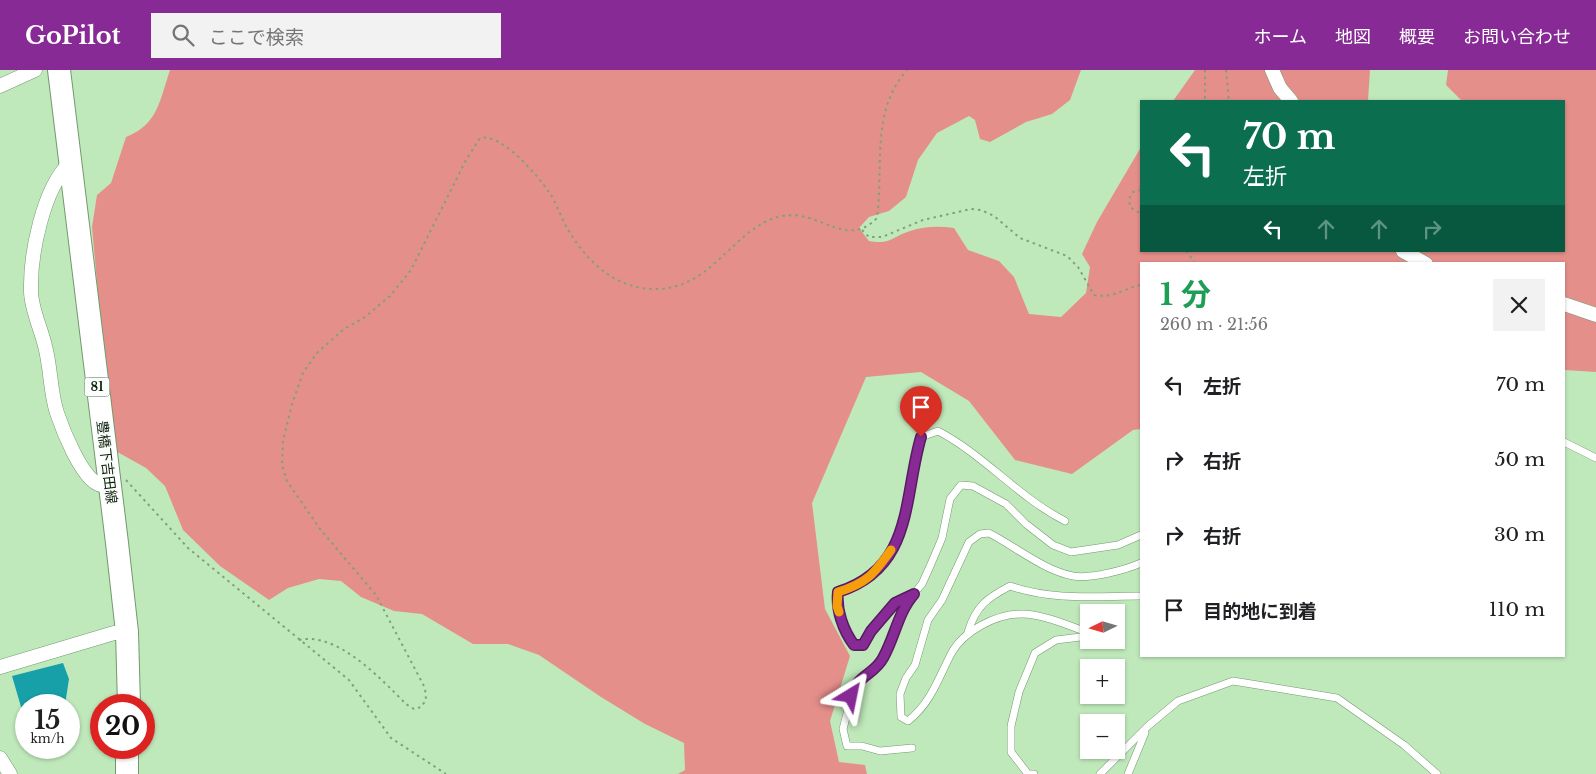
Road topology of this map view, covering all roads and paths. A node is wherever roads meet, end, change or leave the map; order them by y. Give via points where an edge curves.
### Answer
1 (36, 70) edge
2 (58, 70) edge
3 (907, 70) edge
4 (1205, 70) edge
5 (1226, 70) edge
6 (1272, 70) edge
7 (0, 86) edge
8 (1206, 100) edge
9 (1229, 100) edge
10 (1289, 100) edge
11 (70, 163) junction
12 (1140, 190) edge
13 (1140, 213) edge
14 (862, 230) junction
15 (1187, 252) edge
16 (1405, 252) edge
17 (1194, 262) edge
18 (1422, 262) edge
19 (1140, 285) edge
20 (1565, 304) edge
21 (1596, 314) edge
22 (1565, 442) edge
23 (1596, 458) edge
24 (109, 480) junction
25 (1065, 521) dead end
26 (1140, 535) edge
27 (1140, 563) edge
28 (914, 594) junction
29 (1140, 596) edge
30 (1080, 631) edge
31 (127, 632) junction
32 (968, 632) junction
33 (1080, 636) edge
34 (299, 640) junction
35 (1, 664) edge
36 (129, 694) edge
37 (1148, 726) junction
38 (912, 748) dead end
39 (0, 758) edge
40 (128, 759) edge
41 (10, 774) edge
42 (127, 774) edge
43 (446, 774) edge
44 (1034, 774) edge
45 (1100, 774) edge
46 (1128, 774) edge
47 (1436, 774) edge

1 - 7 street
2 - 11 main road, 豊橋下吉田線 / 81
3 - 14 path via 885,109 878,157 877,218
4 - 8 path
5 - 9 path
6 - 10 street
11 - 24 main road, 豊橋下吉田線 / 81
11 - 24 street via 51,192 38,229 30,294 46,347 57,413 87,474 98,484
12 - 13 path via 1133,192 1129,199 1130,207
14 - 19 path via 869,237 882,237 923,220 970,209 981,210 994,216 1020,238 1067,256 1078,267 1094,295 1115,295
14 - 34 path via 853,232 802,216 781,216 756,228 703,274 682,285 659,290 628,286 593,263 578,247 549,192 510,150 497,139 480,138 411,270 390,296 317,353 303,373 284,441 282,465 287,481 320,529 376,596 425,688 426,700 421,707 414,709 338,647 317,639
15 - 17 path
16 - 18 street
20 - 21 street
22 - 23 lane
24 - 31 main road, 豊橋下吉田線 / 81
24 - 34 path via 117,475 127,481 188,548
25 - 28 lane via 1041,508 956,440 938,431 921,437 913,487 899,539 874,574 862,583 838,592 837,606 848,637 854,645 863,645 895,603
26 - 28 lane via 1118,545 1071,552 1053,546 1006,504 973,486 961,485 950,499 942,538 922,584
27 - 32 lane via 1120,572 1074,576 989,533 980,534 969,542 942,600 928,620 915,665 900,694 901,718 908,721 934,692 952,652
28 - 38 lane via 905,604 883,660 855,683 843,729 848,746 880,751
29 - 32 lane via 1074,598 1027,592 1010,586 990,596 973,615
30 - 32 lane via 1022,614 997,619
31 - 35 street
31 - 36 main road, 豊橋下吉田線 / 81
33 - 44 lane via 1056,640 1035,653 1019,692 1011,726 1011,752 1028,774
34 - 43 path via 349,680 391,738
37 - 45 lane
37 - 46 lane
37 - 47 lane via 1178,701 1233,681 1337,698 1404,745
39 - 41 street
40 - 42 main road

